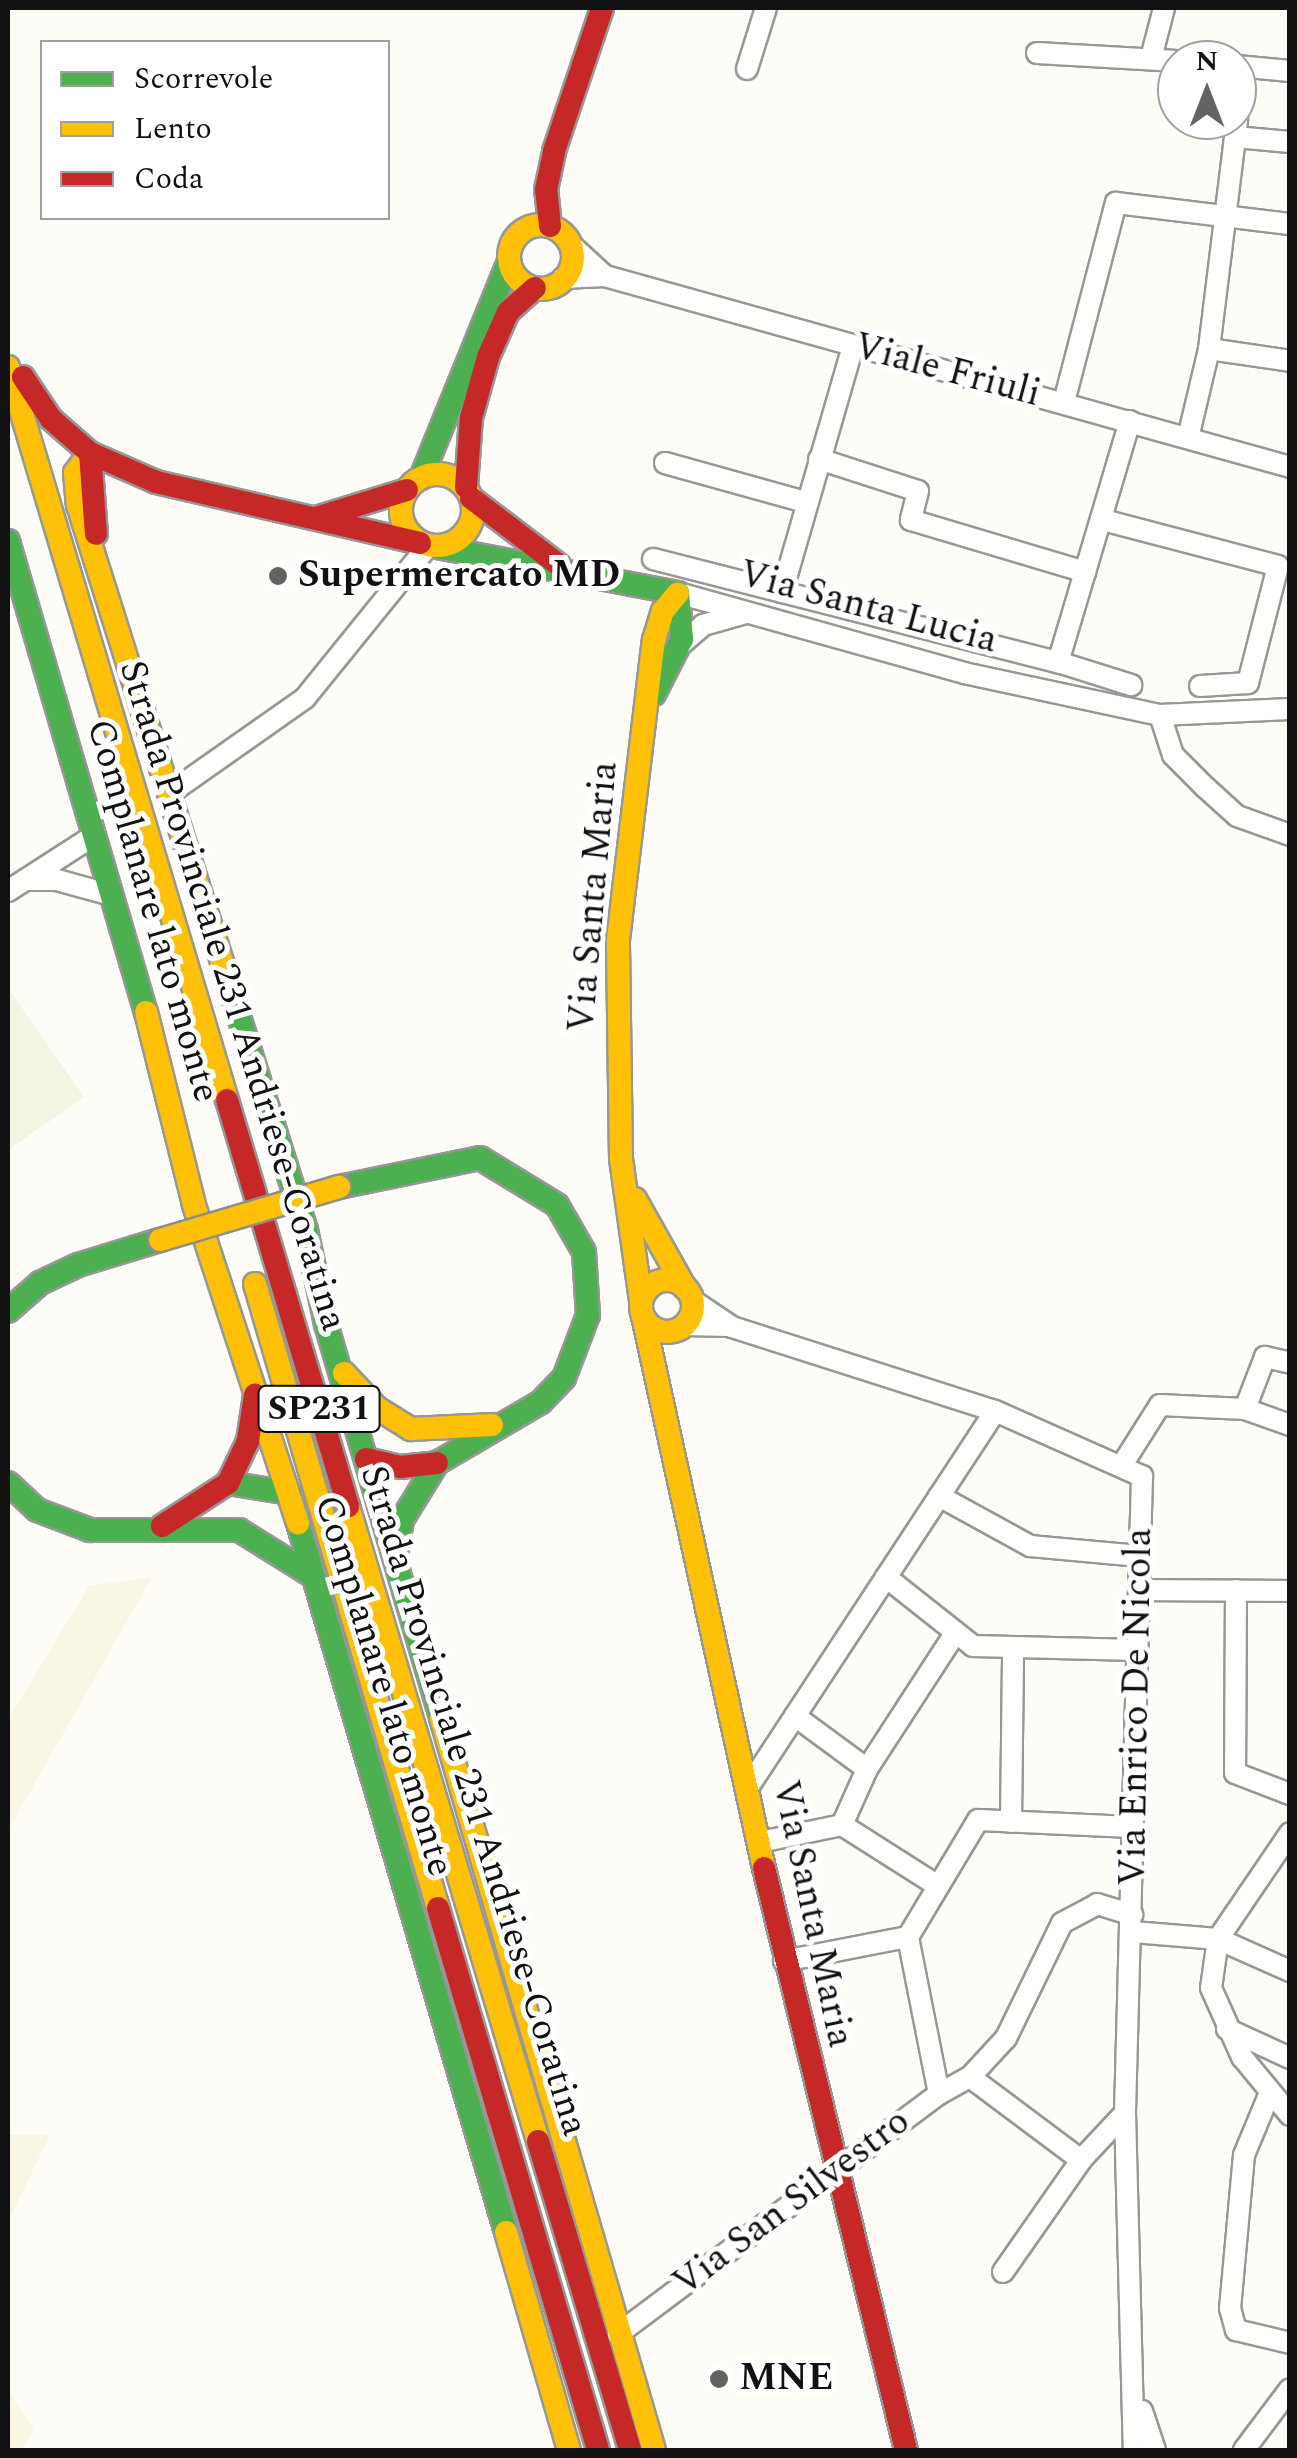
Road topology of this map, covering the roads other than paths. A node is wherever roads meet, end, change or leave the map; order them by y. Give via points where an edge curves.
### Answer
1 (602, 8) edge
2 (766, 8) edge
3 (1164, 8) edge
4 (1038, 52) dead end
5 (1152, 58) junction
6 (1157, 59) edge
7 (1257, 68) edge
8 (747, 69) dead end
9 (1290, 71) edge
10 (1257, 132) edge
11 (1235, 140) edge
12 (1290, 142) edge
13 (554, 151) junction
14 (1228, 221) junction
15 (1290, 224) edge
16 (550, 226) junction
17 (571, 246) junction
18 (512, 250) junction
19 (605, 276) junction
20 (563, 278) junction
21 (535, 288) junction
22 (853, 346) junction
23 (1209, 349) junction
24 (8, 353) edge
25 (1290, 362) edge
26 (8, 367) edge
27 (1064, 402) junction
28 (1130, 421) junction
29 (1188, 438) junction
30 (8, 442) edge
31 (90, 453) junction
32 (819, 459) junction
33 (665, 464) dead end
34 (1290, 466) edge
35 (156, 482) junction
36 (414, 484) junction
37 (469, 492) junction
38 (806, 502) junction
39 (97, 505) junction
40 (306, 519) junction
41 (1103, 520) junction
42 (8, 541) edge
43 (429, 545) junction
44 (97, 558) junction
45 (653, 558) dead end
46 (559, 566) junction
47 (1085, 572) junction
48 (623, 580) junction
49 (782, 592) junction
50 (678, 593) junction
51 (753, 612) junction
52 (654, 640) junction
53 (678, 647) junction
54 (1058, 662) junction
55 (1130, 685) dead end
56 (1200, 686) dead end
57 (650, 701) junction
58 (1290, 708) edge
59 (1160, 715) junction
60 (170, 793) junction
61 (95, 835) junction
62 (1290, 835) edge
63 (27, 880) junction
64 (8, 891) edge
65 (111, 895) junction
66 (210, 1131) dead end
67 (622, 1159) junction
68 (226, 1188) dead end
69 (688, 1294) junction
70 (642, 1308) junction
71 (8, 1312) edge
72 (732, 1326) junction
73 (679, 1327) junction
74 (1290, 1363) edge
75 (338, 1367) junction
76 (257, 1386) junction
77 (663, 1389) junction
78 (1246, 1409) junction
79 (995, 1410) junction
80 (505, 1424) junction
81 (1290, 1426) edge
82 (411, 1428) junction
83 (366, 1459) junction
84 (436, 1463) junction
85 (1122, 1465) junction
86 (228, 1482) junction
87 (8, 1483) edge
88 (289, 1493) junction
89 (939, 1496) junction
90 (162, 1526) junction
91 (239, 1530) junction
92 (1140, 1556) junction
93 (396, 1557) junction
94 (313, 1576) junction
95 (886, 1577) junction
96 (1139, 1590) junction
97 (1236, 1590) junction
98 (1290, 1591) edge
99 (956, 1632) junction
100 (1013, 1647) junction
101 (1138, 1650) junction
102 (795, 1716) junction
103 (867, 1769) junction
104 (749, 1786) junction
105 (1290, 1794) edge
106 (1010, 1822) junction
107 (842, 1825) junction
108 (1132, 1827) junction
109 (1290, 1833) edge
110 (760, 1842) junction
111 (938, 1886) junction
112 (1132, 1923) junction
113 (908, 1937) junction
114 (1218, 1938) junction
115 (784, 1961) junction
116 (1290, 1971) edge
117 (1228, 2028) junction
118 (1290, 2058) edge
119 (970, 2078) junction
120 (939, 2094) junction
121 (1269, 2095) junction
122 (1126, 2113) junction
123 (1290, 2115) edge
124 (1081, 2160) junction
125 (834, 2174) junction
126 (1003, 2272) dead end
127 (618, 2334) junction
128 (1290, 2343) edge
129 (1134, 2375) junction
130 (1289, 2389) edge
131 (566, 2441) edge
132 (549, 2450) edge
133 (598, 2450) edge
134 (630, 2450) edge
135 (654, 2450) edge
136 (906, 2450) edge
137 (1134, 2450) edge
138 (1155, 2450) edge
139 (1244, 2450) edge

1 - 13 main road
2 - 8 street
3 - 5 street
4 - 5 street
5 - 6 street
7 - 9 street
10 - 12 street
11 - 14 street
13 - 16 main road via 546,190
13 - 18 main road
14 - 15 street
14 - 23 street
14 - 27 street via 1116,204
16 - 17 main road
16 - 18 main road via 530,227
17 - 19 street, Viale Friuli
17 - 20 main road via 572,265
18 - 21 main road via 518,278
18 - 36 main road
19 - 20 street, Viale Friuli
19 - 22 street, Viale Friuli
20 - 21 main road
21 - 37 main road via 508,312 488,357 471,418
22 - 27 street, Viale Friuli
22 - 32 street
23 - 25 street
23 - 29 street
24 - 31 main road, Via Santa Lucia via 51,419
26 - 134 main road, Strada Provinciale 231 Andriese-Coratina / SP231
27 - 28 street, Viale Friuli
28 - 29 street, Viale Friuli
28 - 41 street
29 - 34 street, Viale Friuli
30 - 66 main road, Strada Provinciale 231 Andriese-Coratina
31 - 35 main road, Via Santa Lucia
31 - 39 main road
31 - 44 main road via 75,473 74,490
32 - 38 street
32 - 47 street via 918,491 911,520
33 - 38 street
35 - 39 main road via 122,488
35 - 40 main road, Via Santa Lucia
36 - 37 main road via 445,475
36 - 40 main road
36 - 43 main road via 404,526
37 - 43 main road via 467,531
37 - 46 main road, Via Santa Lucia
38 - 49 street
39 - 44 main road
40 - 43 main road, Via Santa Lucia
41 - 47 street
41 - 56 street via 1278,566 1248,683
42 - 61 main road, Complanare lato monte
43 - 46 main road, Via Santa Lucia
43 - 60 street via 305,698
44 - 60 main road
45 - 49 street
46 - 48 main road, Via Santa Lucia
47 - 54 street
48 - 50 main road, Via Santa Lucia
48 - 52 main road, Via Santa Maria via 645,611
49 - 54 street
50 - 51 street, Via Santa Lucia
50 - 52 main road, Via Santa Maria via 663,611
50 - 53 main road, Via Santa Maria
51 - 53 street, Via Santa Maria via 702,625
51 - 59 street, Via Santa Lucia via 964,673
52 - 57 main road, Via Santa Maria
53 - 57 main road, Via Santa Maria
54 - 55 street
57 - 67 main road, Via Santa Maria via 618,940
58 - 59 street, Via Santa Lucia
59 - 62 street via 1173,755 1205,787 1237,816
60 - 75 main road via 306,1230
61 - 63 street
61 - 65 main road, Complanare lato monte
63 - 64 street
63 - 65 street via 57,880
65 - 76 main road, Complanare lato monte via 209,1257
67 - 69 main road, Via Santa Maria via 652,1236
67 - 70 main road, Via Santa Maria
68 - 133 main road, Strada Provinciale 231 Andriese-Coratina / SP231
69 - 70 main road via 663,1280
69 - 72 street
69 - 73 main road, Via Santa Maria
70 - 73 main road via 654,1328
70 - 77 main road, Via Santa Maria
71 - 80 main road, bridge via 52,1277 160,1240 339,1187 480,1158 556,1205 584,1252 588,1315 564,1378
72 - 73 street
72 - 79 street
73 - 77 main road, Via Santa Maria
74 - 78 street via 1265,1356
75 - 82 main road via 377,1408
75 - 83 main road
76 - 86 main road via 248,1441
76 - 88 main road, Complanare lato monte
77 - 104 main road, Via Santa Maria
78 - 81 street
78 - 85 street via 1160,1405
79 - 85 street
79 - 89 street
80 - 82 main road
80 - 84 main road
82 - 83 main road via 378,1444
83 - 84 main road via 400,1467
83 - 93 main road
84 - 93 main road via 402,1520
85 - 92 street, Via Enrico De Nicola via 1142,1476
86 - 88 main road
86 - 90 main road
87 - 90 main road via 64,1524 120,1533
88 - 91 main road via 266,1519
88 - 94 main road, Complanare lato monte
89 - 92 street via 1030,1546
89 - 95 street
90 - 91 main road
91 - 94 main road
92 - 96 street, Via Enrico De Nicola
93 - 127 main road
94 - 131 main road, Complanare lato monte
95 - 99 street
95 - 102 street
96 - 97 street
96 - 101 street, Via Enrico De Nicola
97 - 98 street
97 - 105 street via 1235,1773
99 - 100 street via 973,1646
99 - 103 street
100 - 101 street
100 - 106 street
101 - 108 street, Via Enrico De Nicola
102 - 103 street
102 - 104 street
103 - 107 street
104 - 110 main road, Via Santa Maria
106 - 108 street
106 - 111 street via 978,1820
107 - 110 street
107 - 111 street
108 - 112 street, Via Enrico De Nicola
109 - 114 street
110 - 115 main road, Via Santa Maria
111 - 113 street
112 - 114 street
112 - 119 street via 1097,1904 1062,1923 1006,2038
112 - 122 street, Via Enrico De Nicola
113 - 115 street
113 - 120 street
114 - 116 street
114 - 117 street via 1211,1988
115 - 125 main road, Via Santa Maria
117 - 118 street
117 - 121 street
119 - 120 street, Via San Silvestro
119 - 124 street
120 - 125 street, Via San Silvestro
121 - 123 street
121 - 128 street via 1244,2155 1230,2308 1236,2330
122 - 124 street
122 - 129 street, Via Enrico De Nicola
124 - 126 street
125 - 127 street, Via San Silvestro
125 - 136 main road, Via Santa Maria
127 - 135 main road
129 - 137 street, Via Enrico De Nicola
129 - 138 street, Via Enrico De Nicola
130 - 139 street
131 - 132 street

